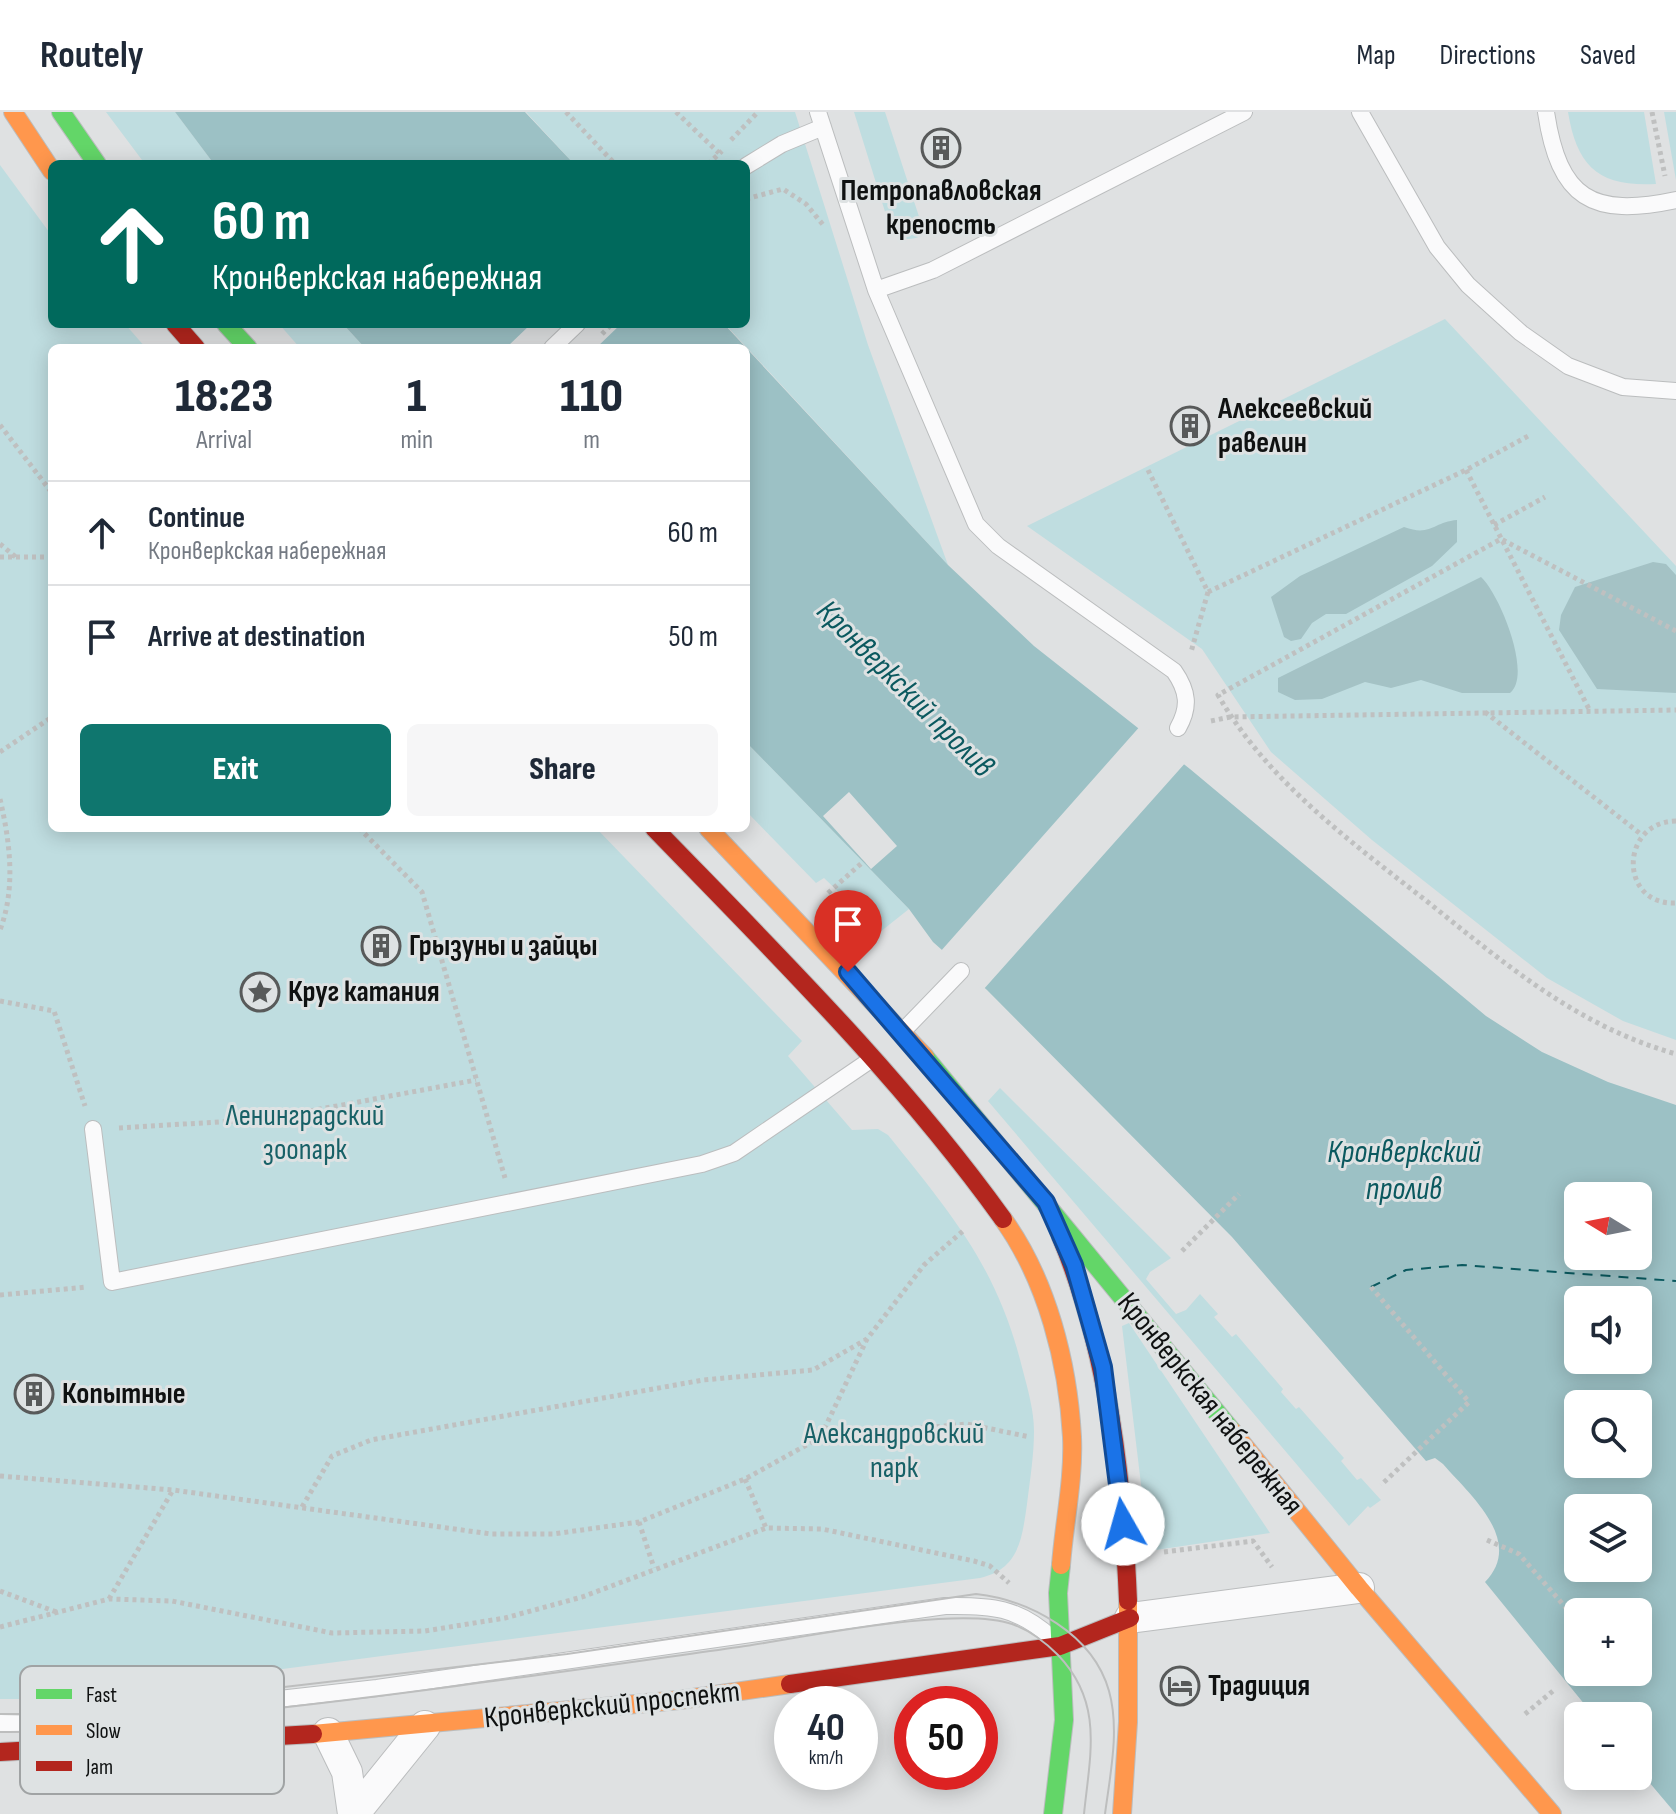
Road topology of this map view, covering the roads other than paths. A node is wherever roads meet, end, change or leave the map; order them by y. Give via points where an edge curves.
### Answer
1 (13, 112) edge
2 (61, 112) edge
3 (1244, 112) edge
4 (1360, 112) edge
5 (1546, 112) edge
6 (820, 120) edge
7 (94, 160) edge
8 (750, 164) edge
9 (48, 165) edge
10 (1673, 200) edge
11 (876, 290) junction
12 (178, 328) edge
13 (230, 328) edge
14 (573, 328) edge
15 (192, 344) edge
16 (244, 344) edge
17 (556, 344) edge
18 (1676, 391) edge
19 (1178, 728) dead end
20 (658, 832) edge
21 (711, 832) edge
22 (961, 971) dead end
23 (888, 1045) junction
24 (93, 1129) road end
25 (1046, 1202) junction
26 (1359, 1588) junction
27 (1130, 1618) junction
28 (1060, 1646) junction
29 (284, 1698) edge
30 (0, 1723) edge
31 (20, 1723) edge
32 (425, 1726) junction
33 (328, 1733) junction
34 (284, 1736) edge
35 (20, 1751) edge
36 (0, 1752) edge
37 (354, 1814) edge
38 (1053, 1814) edge
39 (1122, 1814) edge
40 (1552, 1814) edge

1 - 9 main road
2 - 7 main road
3 - 11 lane via 933,270
4 - 18 lane via 1437,247 1468,285 1521,333 1568,366 1623,387
5 - 10 lane via 1554,155 1569,181 1588,199 1609,207
6 - 8 lane
6 - 11 lane
11 - 19 lane via 976,524 998,546 1174,671 1187,701
12 - 15 main road
13 - 16 main road
14 - 17 lane
20 - 23 main road, Кронверкская набережная
21 - 23 main road, Кронверкская набережная
22 - 23 lane
23 - 24 lane via 734,1153 702,1164 112,1282
23 - 25 main road, Кронверкская набережная
23 - 28 main road, Кронверкская набережная via 1018,1240 1065,1371 1072,1440 1058,1593
25 - 26 main road, Кронверкская набережная
25 - 27 main road via 1074,1265 1103,1367
26 - 27 street, Кронверкский проспект
26 - 40 main road, Кронверкская набережная
27 - 28 main road, Кронверкский проспект
27 - 39 main road via 1131,1713
28 - 29 lane via 1016,1612 945,1606
28 - 32 main road, Кронверкский проспект via 679,1700
28 - 38 main road, Кронверкская набережная via 1064,1720
30 - 31 lane
32 - 33 main road, Кронверкский проспект
32 - 37 street
33 - 34 main road, Кронверкский проспект
33 - 37 street via 347,1772
35 - 36 main road, Кронверкский проспект

